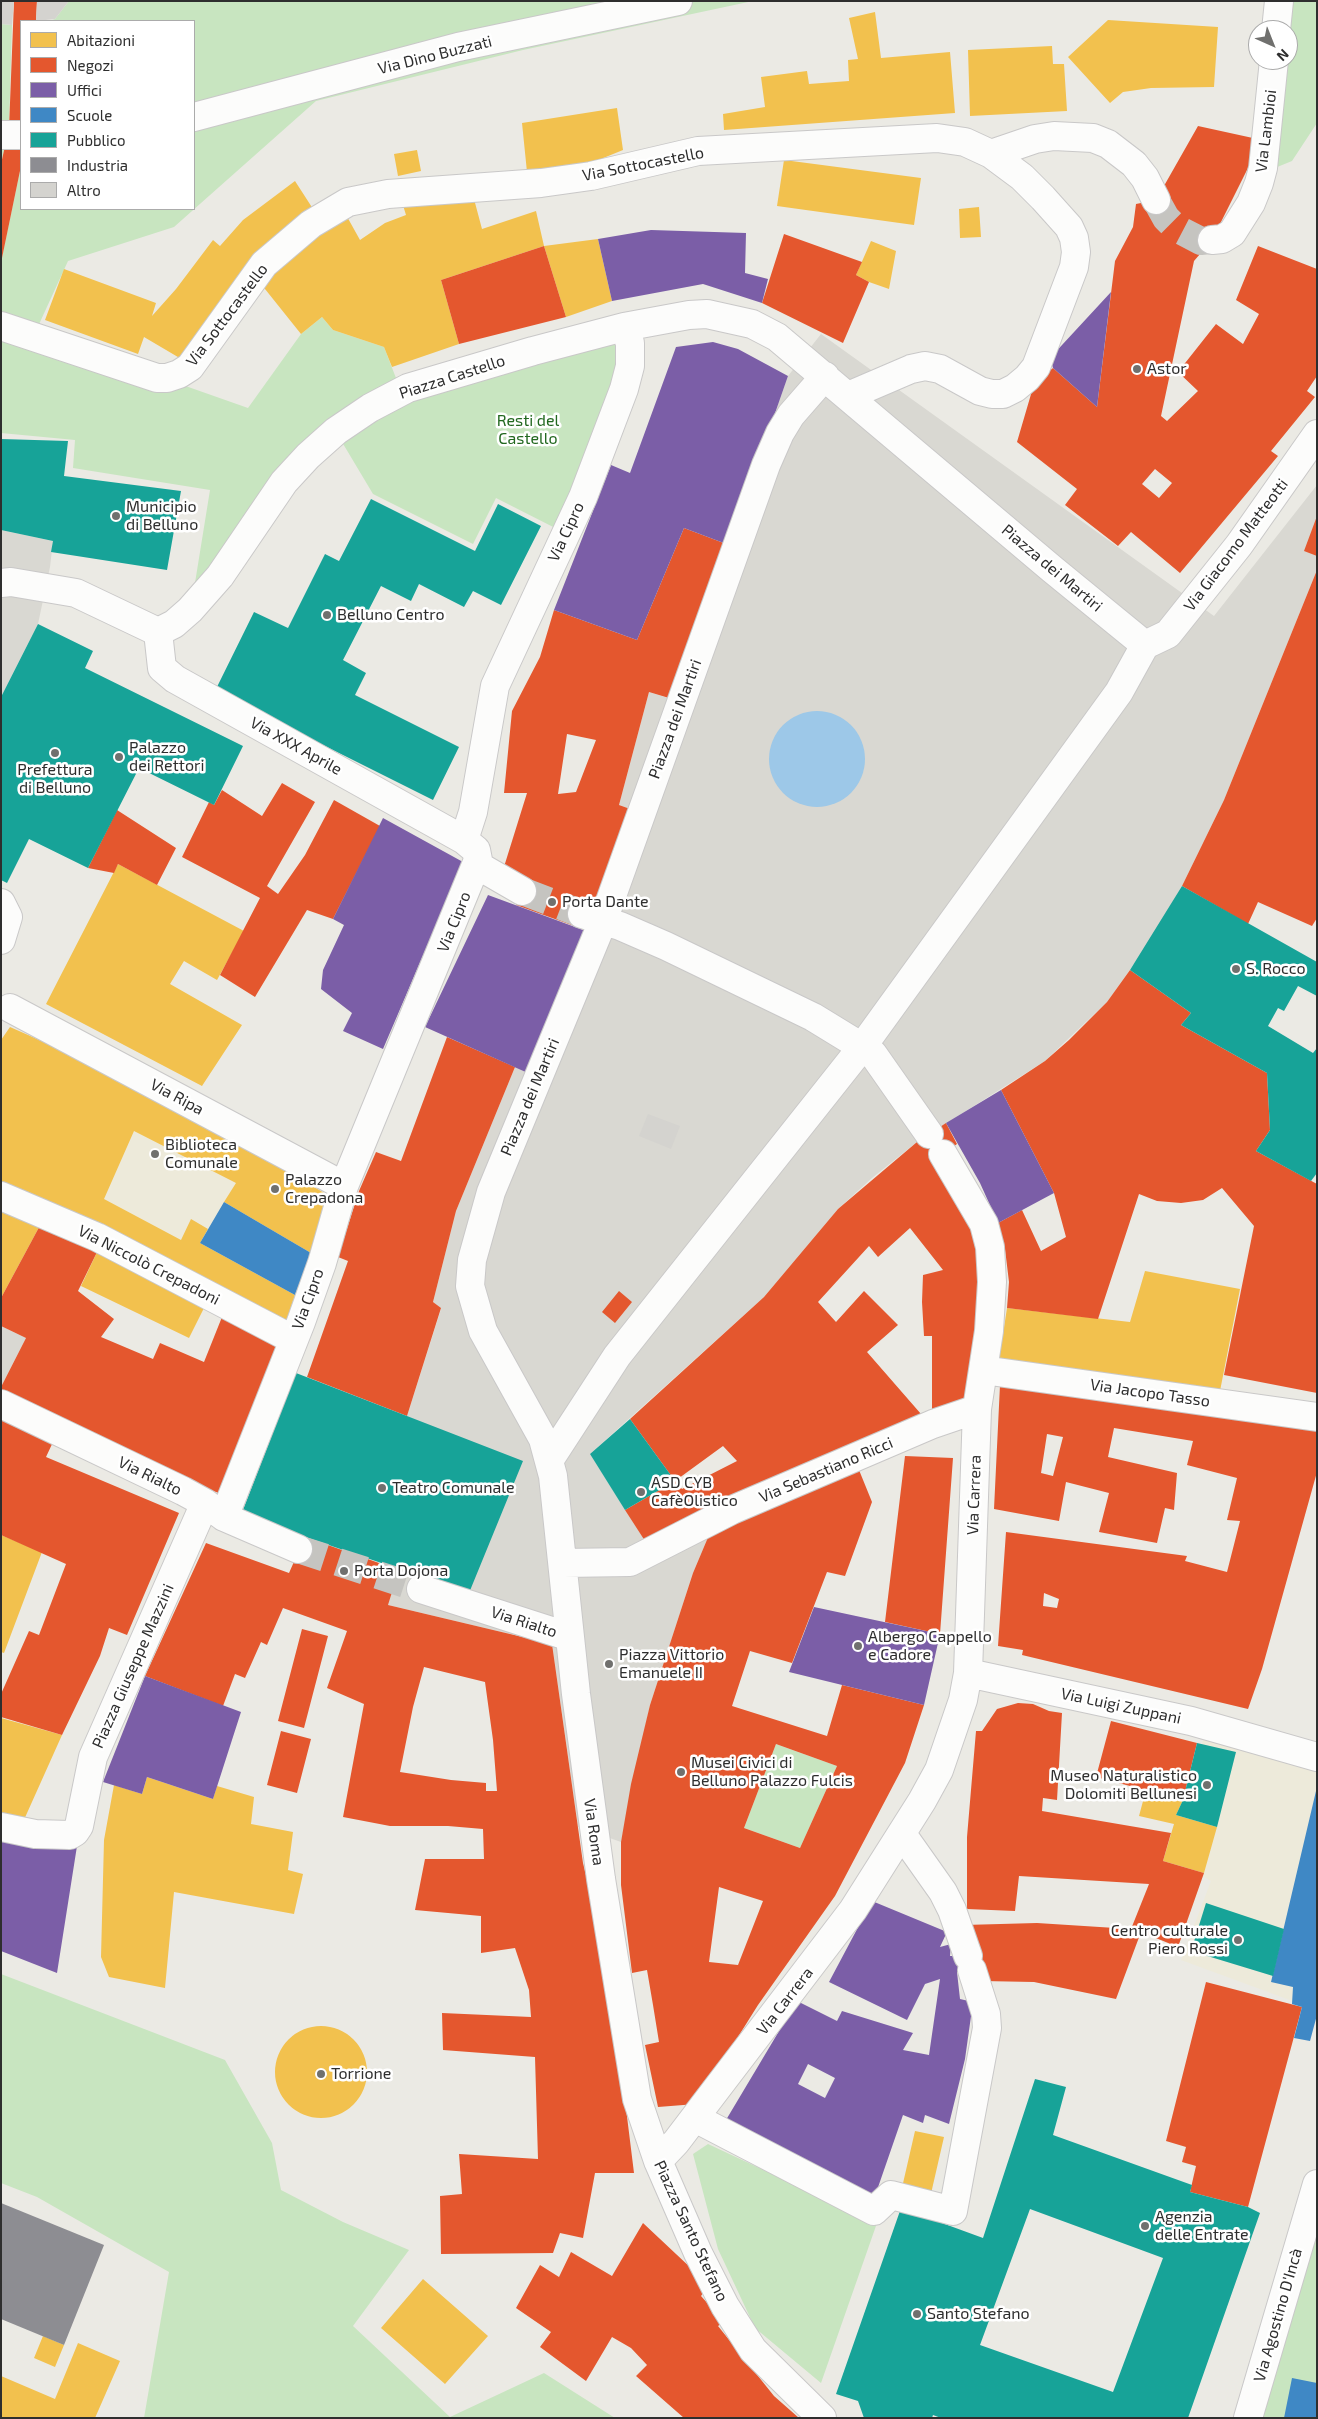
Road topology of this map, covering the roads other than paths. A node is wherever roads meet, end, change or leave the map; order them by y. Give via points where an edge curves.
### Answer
1 (678, 1) edge
2 (1279, 1) edge
3 (1277, 20) edge
4 (1273, 70) edge
5 (195, 117) edge
6 (1, 135) edge
7 (20, 135) edge
8 (991, 154) junction
9 (1156, 200) tunnel mouth
10 (1212, 240) tunnel mouth
11 (1, 326) edge
12 (624, 327) junction
13 (825, 376) junction
14 (848, 396) junction
15 (1317, 434) edge
16 (1, 583) edge
17 (158, 632) junction
18 (1145, 645) junction
19 (464, 840) junction
20 (477, 865) junction
21 (522, 891) tunnel mouth
22 (1, 903) edge
23 (593, 917) junction
24 (1, 940) edge
25 (4, 1009) edge
26 (862, 1047) junction
27 (344, 1186) junction
28 (1, 1196) edge
29 (294, 1340) junction
30 (983, 1370) junction
31 (1, 1404) edge
32 (978, 1409) junction
33 (1317, 1417) edge
34 (550, 1459) junction
35 (214, 1510) junction
36 (298, 1549) tunnel mouth
37 (563, 1562) junction
38 (421, 1590) tunnel mouth
39 (570, 1637) junction
40 (968, 1673) junction
41 (1317, 1757) edge
42 (1, 1827) edge
43 (902, 1834) junction
44 (637, 2100) joint
45 (695, 2118) junction
46 (658, 2161) junction
47 (1317, 2184) edge
48 (822, 2418) edge
49 (1248, 2418) edge

1 - 5 street, Via Dino Buzzati via 458,47
2 - 3 street
4 - 10 street, Via Lambioi via 1264,168 1259,183 1232,233
6 - 7 street
8 - 9 street via 1054,136 1093,138 1108,144 1134,164
8 - 11 street, Via Sottocastello via 965,142 937,138 698,151 591,176 541,183 388,194 348,202 311,224 264,264 190,366 167,378 157,378
8 - 14 street, Via Sottocastello via 1043,198 1069,227 1074,238 1074,267 1036,367 1015,388 1003,394 980,391 940,369 924,366
12 - 13 street, Piazza Castello via 689,315 708,314 736,319 765,330
12 - 17 street, Piazza Castello via 408,388 370,408 336,431 308,456 284,482 220,576 190,610
12 - 19 street, Via Cipro via 630,343 630,366 624,389 583,497 495,686 473,812
13 - 14 street, Piazza dei Martiri
13 - 23 street, Piazza dei Martiri via 792,415 769,458
14 - 18 street, Piazza dei Martiri
15 - 18 street, Via Giacomo Matteotti via 1238,545 1168,634
16 - 17 street via 76,593
17 - 19 street, Via XXX Aprile via 162,668 175,679
18 - 26 street via 1119,692
19 - 20 street via 476,850
20 - 21 street
20 - 27 street, Via Cipro
22 - 24 street via 8,917
23 - 26 street, Via Carrera via 658,942 813,1017
23 - 34 street, Piazza dei Martiri via 490,1192 472,1260 470,1286 483,1331 543,1439
25 - 27 street, Via Ripa
26 - 30 street, Via Carrera via 873,1054 906,1100 984,1224 990,1247 992,1282
26 - 34 street via 617,1356
27 - 29 street, Via Cipro via 322,1263
28 - 29 street, Via Niccolò Crepadoni via 96,1237
29 - 35 street, Via Cipro
30 - 32 street, Via Carrera
30 - 33 street, Via Jacopo Tasso
31 - 35 street, Via Rialto
32 - 37 street, Via Sebastiano Ricci via 933,1424 732,1510 630,1562
32 - 40 street, Via Carrera
34 - 37 street
35 - 36 street, Via Rialto
35 - 42 street, Piazza Giuseppe Mazzini via 93,1757 75,1832 70,1835 35,1834
37 - 39 street, Via Roma
38 - 39 street, Via Rialto
39 - 44 street, Via Roma via 600,1879
40 - 41 street, Via Luigi Zuppani via 1191,1721
40 - 43 street, Via Carrera via 963,1700 939,1770
43 - 45 street, Via Carrera via 832,1939
43 - 45 street via 952,1910 986,2014 987,2028 953,2211 891,2195 874,2211
44 - 46 street, Piazza Santo Stefano
45 - 46 street, Via Carrera
46 - 48 street, Piazza Santo Stefano via 698,2253 743,2335 753,2350
47 - 49 street, Via Agostino D'Incà

